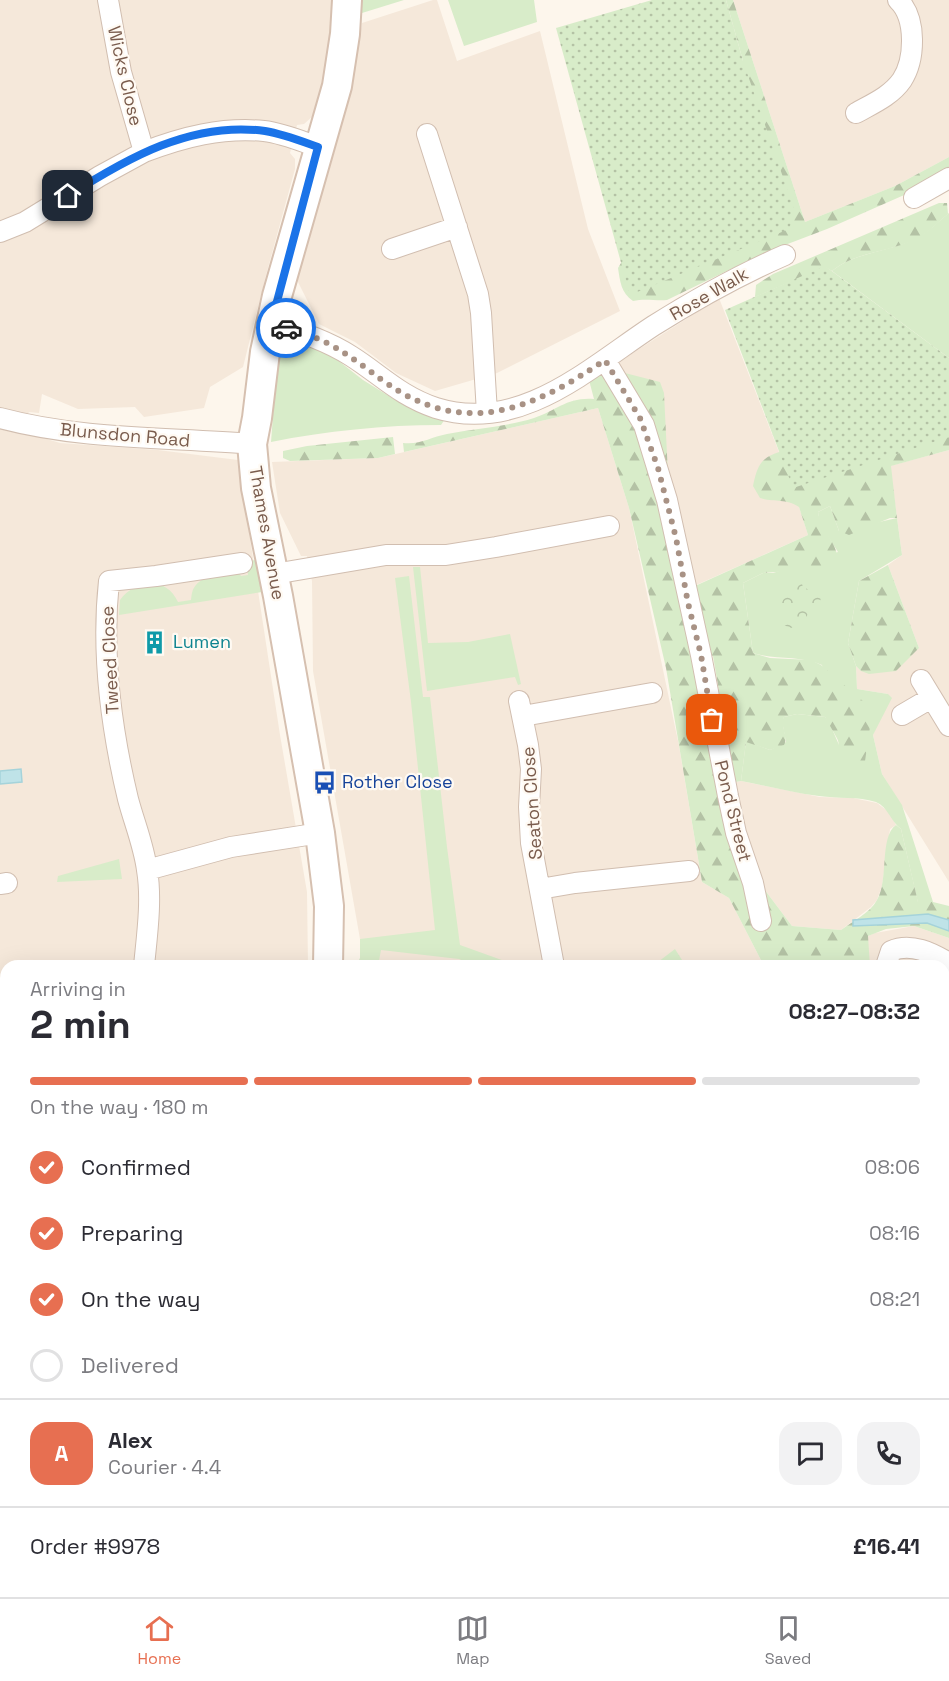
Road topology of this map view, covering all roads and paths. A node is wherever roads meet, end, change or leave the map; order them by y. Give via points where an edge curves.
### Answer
1 (108, 0) edge
2 (347, 0) edge
3 (898, 0) edge
4 (856, 113) dead end
5 (427, 134) dead end
6 (318, 147) junction
7 (144, 152) junction
8 (949, 178) edge
9 (915, 198) dead end
10 (457, 227) junction
11 (0, 232) edge
12 (392, 249) dead end
13 (785, 255) dead end
14 (271, 324) junction
15 (605, 360) junction
16 (487, 413) junction
17 (0, 418) edge
18 (252, 444) junction
19 (609, 526) dead end
20 (242, 563) dead end
21 (274, 574) junction
22 (921, 680) dead end
23 (652, 693) dead end
24 (931, 698) junction
25 (902, 715) dead end
26 (949, 726) edge
27 (320, 833) junction
28 (147, 870) junction
29 (689, 871) dead end
30 (540, 889) junction
31 (761, 921) dead end
32 (145, 960) edge
33 (328, 960) edge
34 (553, 960) edge
35 (888, 960) edge
36 (943, 960) edge

1 - 7 street, Wicks Close via 121,72
2 - 6 street, Thames Avenue via 337,87
3 - 4 street via 910,23 907,70 892,91
5 - 10 street
6 - 7 street, Wicks Close via 265,131 240,130 180,138
6 - 14 street, Thames Avenue
7 - 11 street, Wicks Close via 25,222
8 - 9 street
10 - 12 street
10 - 16 street via 481,314
13 - 15 street, Rose Walk via 707,294
14 - 16 street via 331,344 420,402 460,413
14 - 18 street, Thames Avenue
15 - 16 street via 545,396
15 - 31 street, Pond Street via 644,425 667,500 727,794
17 - 18 street, Blunsdon Road via 76,432
18 - 21 street, Thames Avenue via 256,488
19 - 21 street via 447,555 386,555
20 - 28 street, Tweed Close via 109,581 109,698 117,751
21 - 27 street, Thames Avenue
22 - 24 street
23 - 30 street, Seaton Close via 521,708 531,769 531,843
24 - 25 street
24 - 26 street
27 - 28 street via 231,847
27 - 33 street, Thames Avenue via 328,906
28 - 32 street, Tweed Close
29 - 30 street
30 - 34 street, Seaton Close
35 - 36 street via 891,951 905,947

